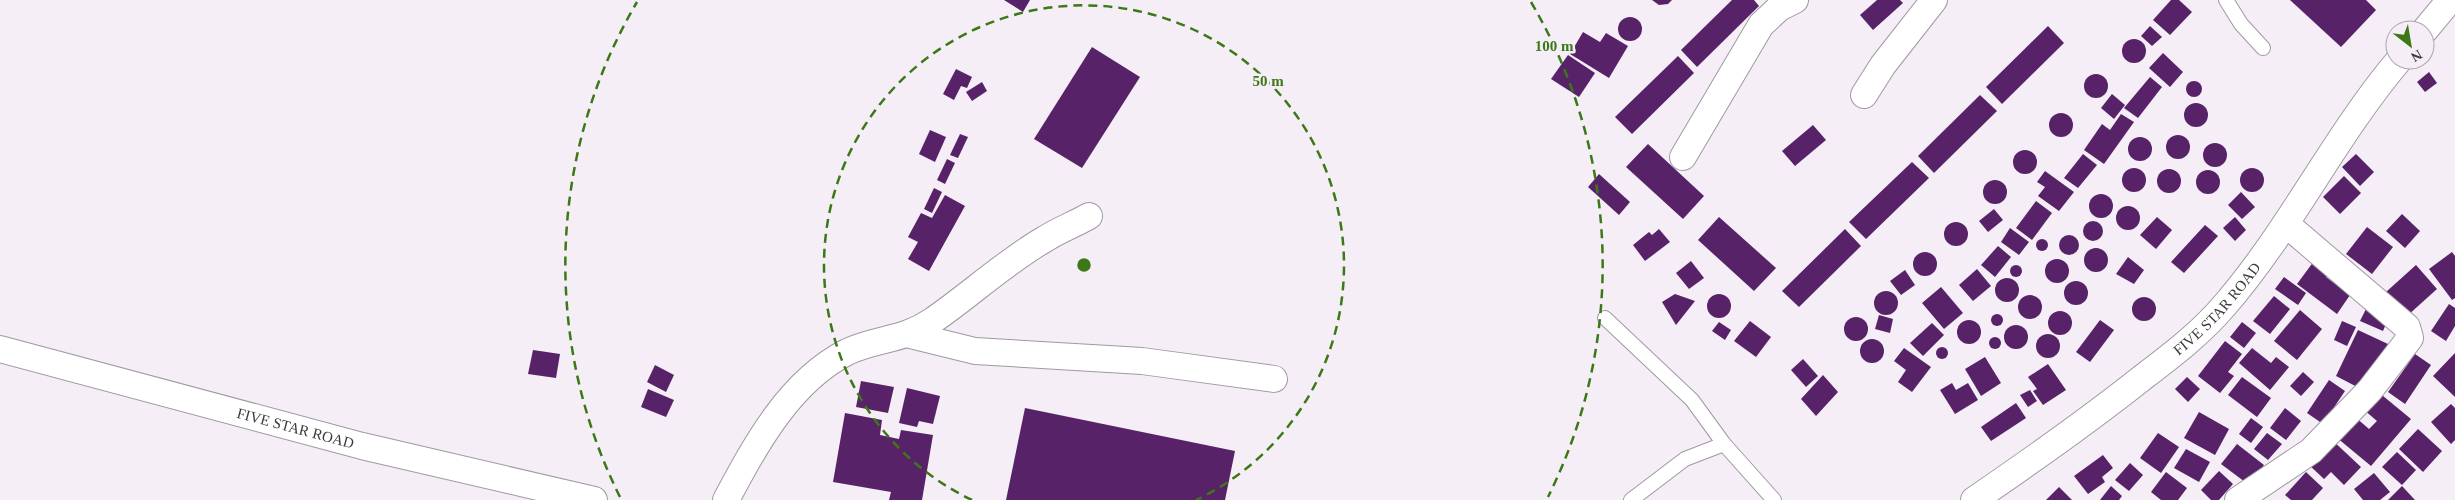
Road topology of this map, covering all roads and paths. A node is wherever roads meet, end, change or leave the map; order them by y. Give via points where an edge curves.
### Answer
1 (1795, 0) edge
2 (1934, 0) edge
3 (2226, 0) edge
4 (2450, 0) edge
5 (2433, 20) edge
6 (2263, 48) dead end
7 (2390, 70) edge
8 (1864, 95) dead end
9 (1683, 157) dead end
10 (1089, 216) dead end
11 (2286, 224) junction
12 (1605, 318) dead end
13 (910, 335) junction
14 (0, 349) edge
15 (1274, 378) dead end
16 (1724, 444) junction
17 (594, 500) edge
18 (726, 500) edge
19 (1631, 500) edge
20 (1774, 500) edge
21 (1974, 500) edge
22 (2238, 500) edge

1 - 9 street via 1779,8 1762,25
2 - 8 street
3 - 6 lane via 2241,24
4 - 5 street
7 - 11 street, FIVE STAR ROAD via 2371,92
10 - 13 street via 1045,239
11 - 21 street, FIVE STAR ROAD via 2242,284 2193,338 2087,420
11 - 22 street via 2407,327 2410,338 2370,390 2311,451
12 - 16 lane via 1692,400
13 - 15 street via 975,351 1142,361
13 - 18 street via 847,352 796,390 766,432
14 - 17 street, FIVE STAR ROAD via 362,446
16 - 19 lane via 1685,459
16 - 20 lane

